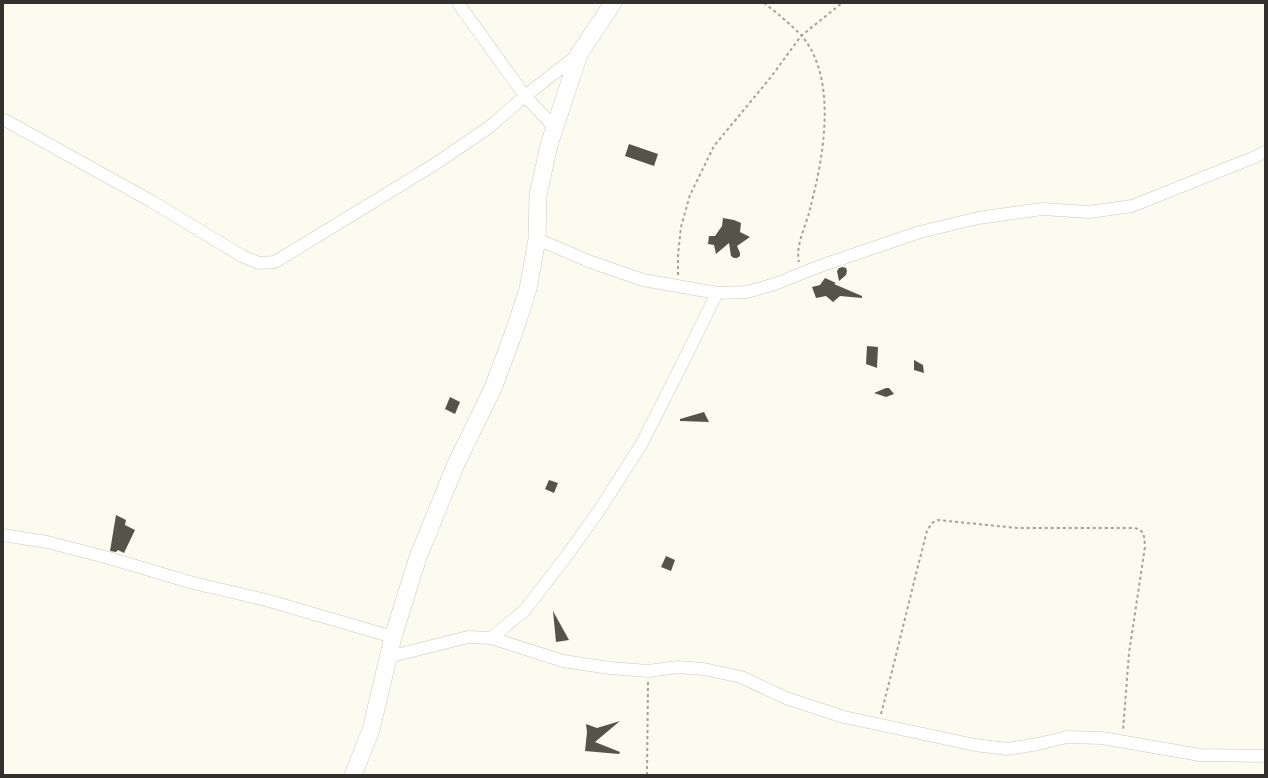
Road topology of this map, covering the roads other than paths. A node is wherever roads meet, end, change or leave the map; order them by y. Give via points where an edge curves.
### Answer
1 (458, 3) edge
2 (613, 3) edge
3 (579, 54) junction
4 (525, 96) junction
5 (3, 119) edge
6 (555, 128) junction
7 (1265, 152) edge
8 (537, 239) junction
9 (716, 293) junction
10 (3, 535) edge
11 (393, 637) junction
12 (491, 638) junction
13 (388, 656) junction
14 (1265, 756) edge
15 (353, 775) edge

1 - 4 street
2 - 3 street
3 - 4 street
3 - 6 street
4 - 5 street via 488,128 432,166 275,262 259,263 242,256 151,201
4 - 6 street
6 - 8 street via 538,195
7 - 9 street via 1132,206 1089,212 1042,209 978,218 920,232 775,284 747,292
8 - 9 street via 643,280
8 - 11 street via 528,289 514,332 493,388 456,464 418,557
9 - 12 street via 641,445 598,512 525,610
10 - 11 street via 47,542 109,558 193,584 266,600
11 - 13 street
12 - 13 street via 468,637
12 - 14 street via 563,661 648,671 678,667 704,669 741,677 786,698 844,717 975,745 1007,749 1067,737 1102,738 1200,756
13 - 15 street via 371,730

